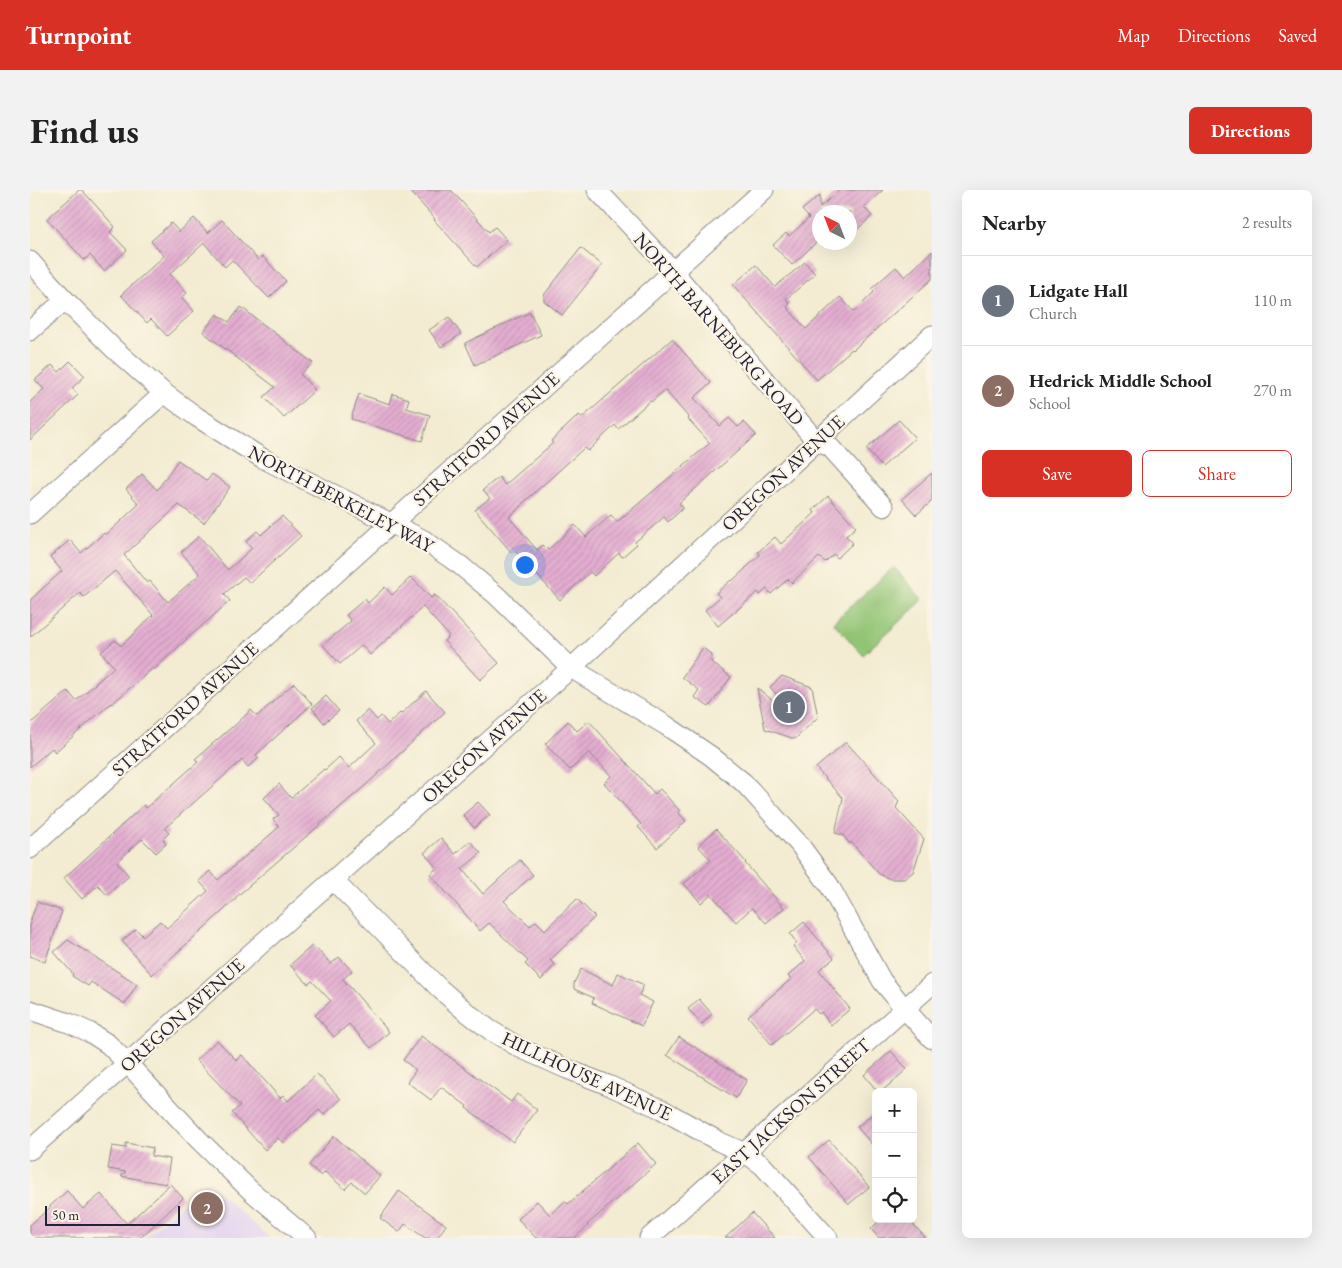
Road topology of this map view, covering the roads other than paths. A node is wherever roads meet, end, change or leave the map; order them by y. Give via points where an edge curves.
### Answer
1 (597, 190) edge
2 (764, 190) edge
3 (30, 262) edge
4 (674, 272) junction
5 (66, 300) junction
6 (30, 331) edge
7 (932, 335) edge
8 (164, 393) junction
9 (817, 442) junction
10 (884, 507) dead end
11 (30, 514) edge
12 (392, 522) junction
13 (571, 668) junction
14 (30, 849) edge
15 (333, 880) junction
16 (932, 984) edge
17 (904, 1009) junction
18 (30, 1010) edge
19 (932, 1039) edge
20 (128, 1064) junction
21 (30, 1150) edge
22 (745, 1153) junction
23 (307, 1238) edge
24 (649, 1238) edge
25 (828, 1238) edge

1 - 4 street, NORTH BARNEBURG ROAD
2 - 4 street, STRATFORD AVENUE
3 - 5 street, NORTH BERKELEY WAY
4 - 9 street, NORTH BARNEBURG ROAD
4 - 12 street, STRATFORD AVENUE
5 - 6 street
5 - 8 street, NORTH BERKELEY WAY via 114,349
7 - 9 street, OREGON AVENUE
8 - 11 street
8 - 12 street, NORTH BERKELEY WAY via 262,458
9 - 10 street, NORTH BARNEBURG ROAD via 830,446
9 - 13 street, OREGON AVENUE
12 - 13 street, NORTH BERKELEY WAY via 424,540 482,583
12 - 14 street, STRATFORD AVENUE
13 - 15 street, OREGON AVENUE
13 - 17 street, NORTH BERKELEY WAY via 667,726 744,783 804,851 828,885 882,981
15 - 20 street, OREGON AVENUE
15 - 22 street, HILLHOUSE AVENUE via 440,988 490,1030 520,1048 661,1109
16 - 17 street, EAST JACKSON STREET
17 - 19 street, NORTH BERKELEY WAY
17 - 22 street, EAST JACKSON STREET
18 - 20 street via 89,1032 108,1044
20 - 21 street, OREGON AVENUE
20 - 23 street via 198,1140
22 - 24 street, EAST JACKSON STREET
22 - 25 street, HILLHOUSE AVENUE via 762,1165

